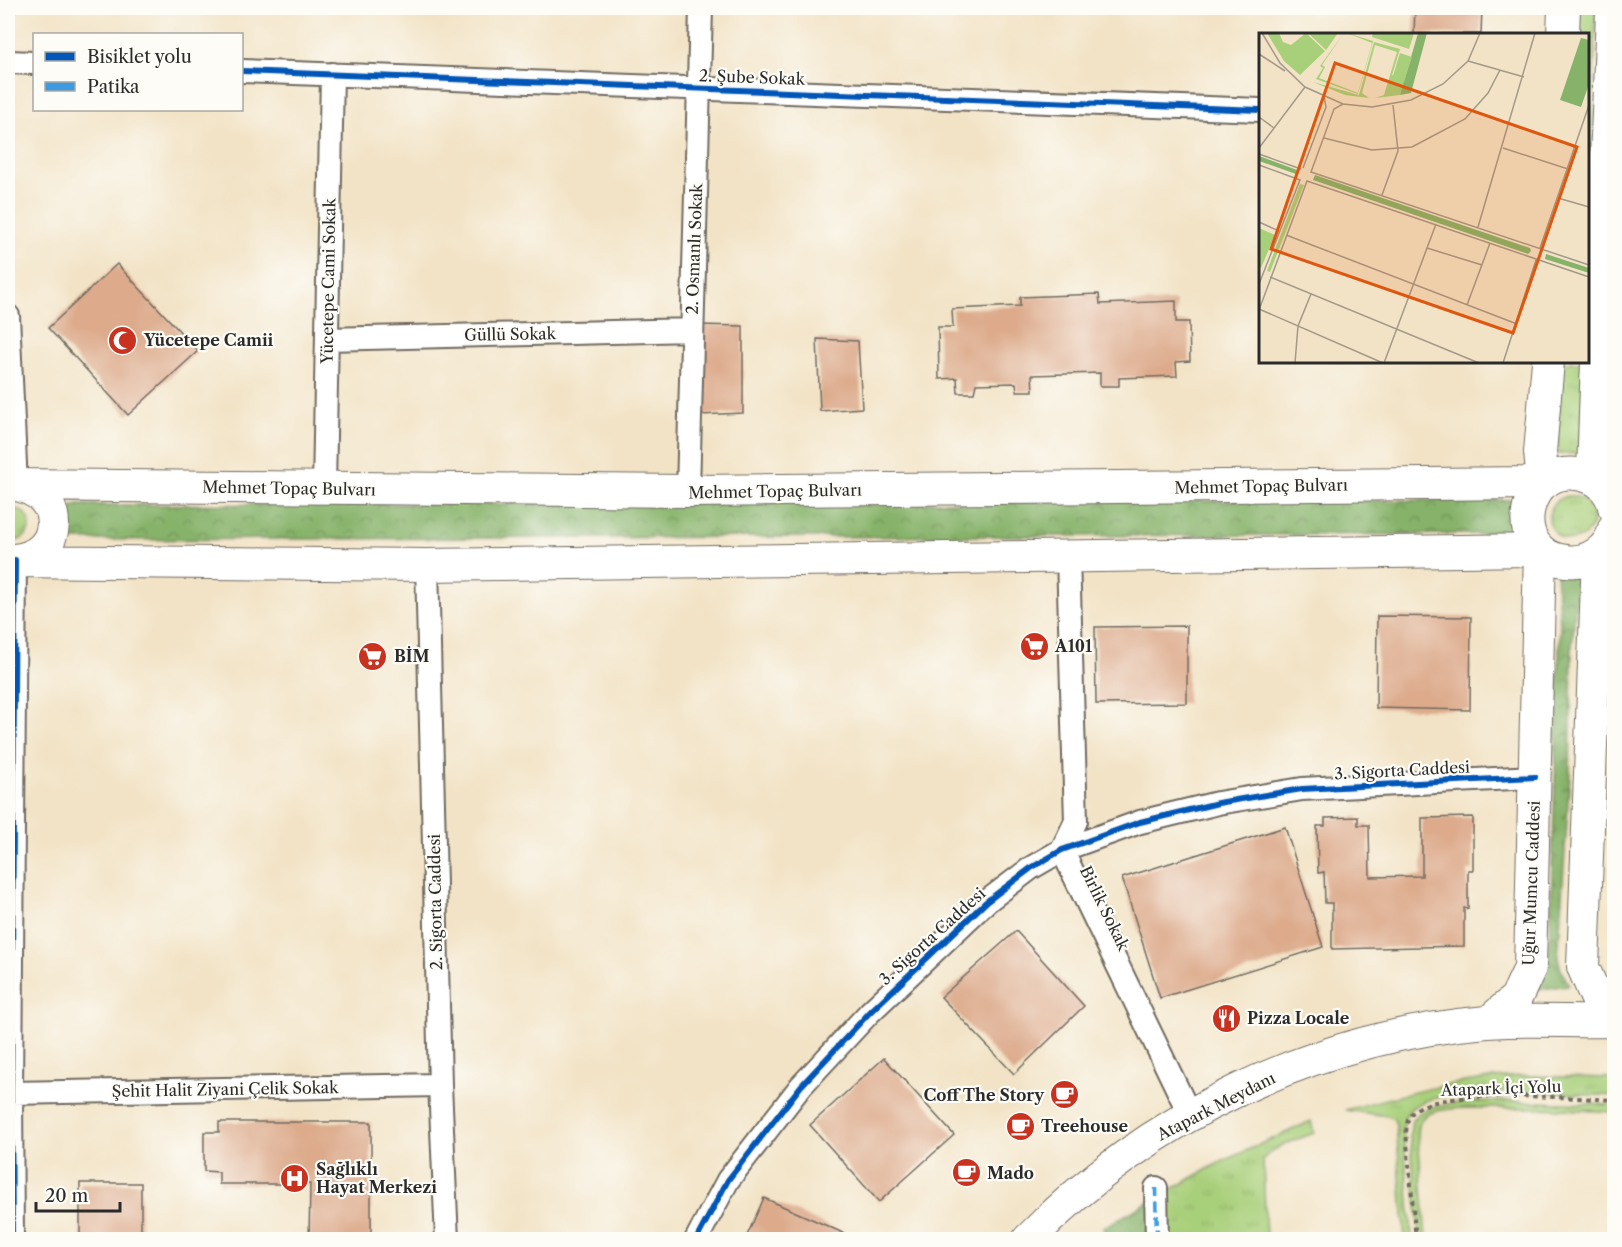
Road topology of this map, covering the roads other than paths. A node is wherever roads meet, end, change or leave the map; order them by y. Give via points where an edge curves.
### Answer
1 (701, 8) edge
2 (1564, 8) edge
3 (1612, 8) edge
4 (1563, 33) edge
5 (8, 62) edge
6 (33, 63) edge
7 (243, 71) edge
8 (332, 74) junction
9 (699, 88) junction
10 (1259, 110) edge
11 (1611, 128) edge
12 (8, 316) edge
13 (692, 330) junction
14 (327, 339) junction
15 (1548, 363) edge
16 (1604, 478) edge
17 (1542, 483) junction
18 (10, 486) edge
19 (324, 488) junction
20 (688, 491) junction
21 (1614, 507) edge
22 (1608, 544) edge
23 (1540, 550) junction
24 (1068, 557) junction
25 (10, 560) edge
26 (427, 565) junction
27 (1535, 777) junction
28 (1062, 850) junction
29 (10, 902) edge
30 (1614, 1020) edge
31 (1489, 1022) junction
32 (440, 1085) junction
33 (11, 1093) junction
34 (1190, 1115) junction
35 (1156, 1188) dead end
36 (12, 1239) edge
37 (447, 1239) edge
38 (696, 1239) edge
39 (1028, 1239) edge
40 (1157, 1239) edge

1 - 9 street, 2. Osmanlı Sokak
2 - 4 main road
3 - 11 main road
5 - 6 street
7 - 8 street, 2. Şube Sokak
8 - 9 street, 2. Şube Sokak
8 - 14 street, Yücetepe Cami Sokak
9 - 10 street, 2. Şube Sokak
9 - 13 street, 2. Osmanlı Sokak
11 - 16 main road via 1598,316
12 - 18 street
13 - 14 street, Güllü Sokak
13 - 20 street, 2. Osmanlı Sokak
14 - 19 street, Yücetepe Cami Sokak
15 - 17 main road via 1540,452
16 - 17 main road, Mehmet Topaç Bulvarı via 1576,472
16 - 21 main road
17 - 20 main road, Mehmet Topaç Bulvarı
17 - 23 main road via 1534,492 1527,516 1532,539
18 - 19 main road, Mehmet Topaç Bulvarı
18 - 25 main road via 38,493 46,501 53,523 51,535 37,554
19 - 20 main road, Mehmet Topaç Bulvarı
22 - 23 main road via 1587,559 1575,562 1550,557
22 - 30 main road via 1583,967 1596,998
23 - 24 main road
23 - 27 main road, Uğur Mumcu Caddesi
24 - 26 main road
24 - 28 street via 1076,821
25 - 26 main road
25 - 29 street
26 - 32 street, 2. Sigorta Caddesi
27 - 28 street, 3. Sigorta Caddesi via 1302,789 1218,803 1140,822
27 - 31 main road, Uğur Mumcu Caddesi via 1530,968 1516,998
28 - 34 street, Birlik Sokak
28 - 38 street, 3. Sigorta Caddesi via 986,903 870,1012 801,1086 728,1180
29 - 33 street
30 - 31 main road, Atapark Meydanı
31 - 34 main road, Atapark Meydanı via 1378,1041 1312,1060
32 - 33 street, Şehit Halit Ziyani Çelik Sokak
32 - 37 street, 2. Sigorta Caddesi
33 - 36 street
34 - 39 main road, Atapark Meydanı via 1092,1181
35 - 40 street

